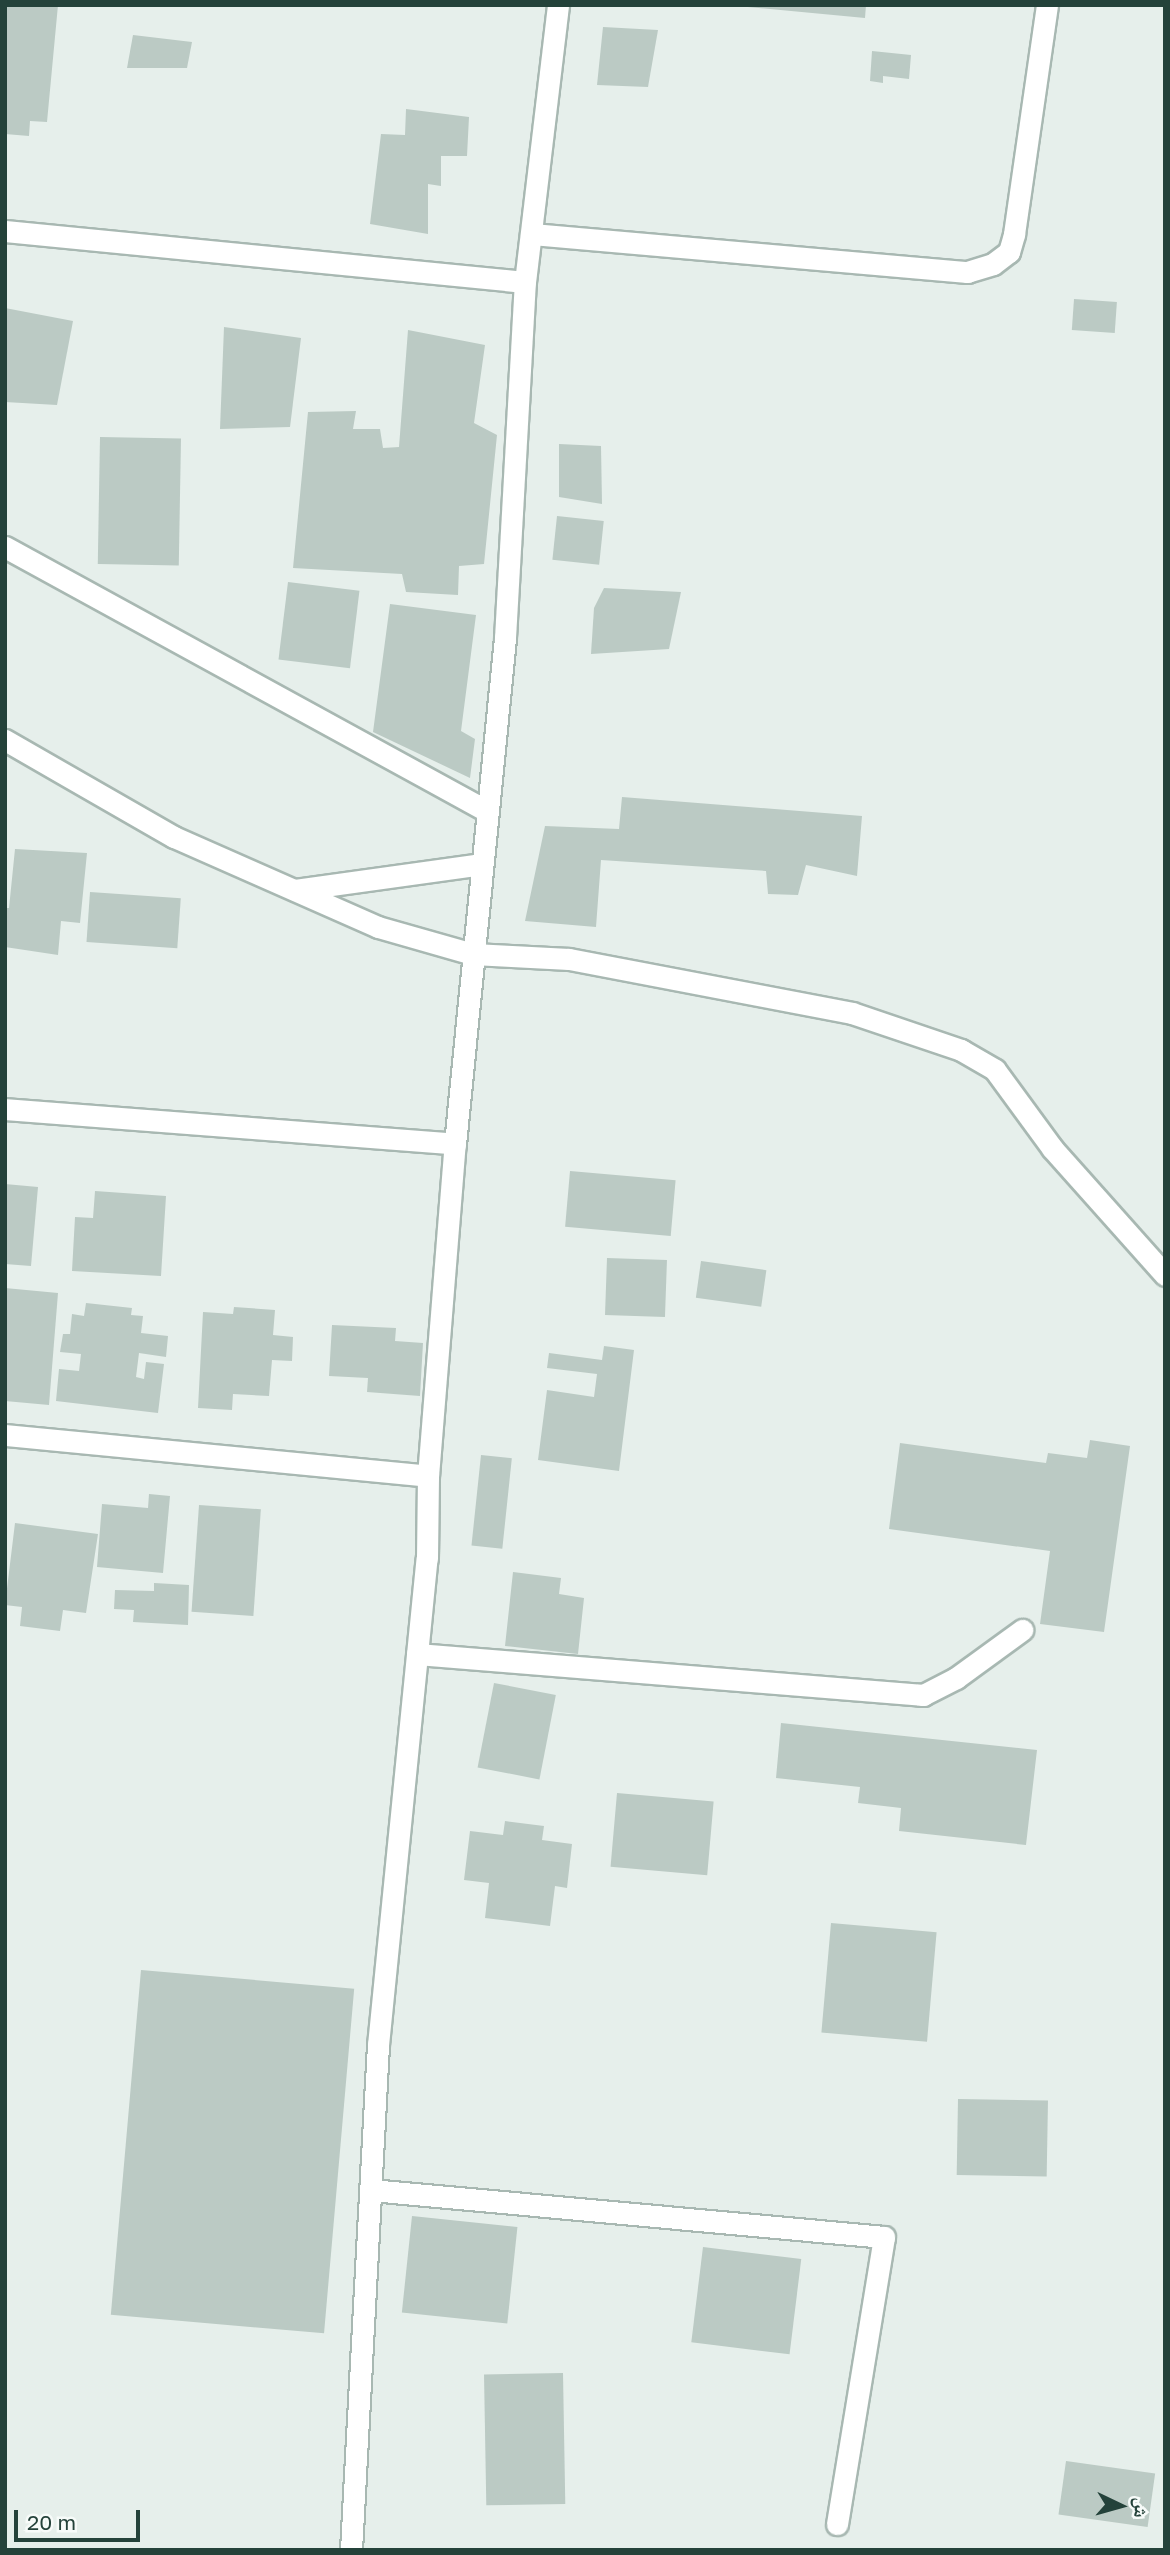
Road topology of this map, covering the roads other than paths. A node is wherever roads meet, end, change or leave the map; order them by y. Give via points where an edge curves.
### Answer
1 (558, 5) edge
2 (1047, 5) edge
3 (5, 231) edge
4 (532, 234) junction
5 (525, 282) junction
6 (5, 547) edge
7 (5, 740) edge
8 (487, 811) junction
9 (482, 864) junction
10 (295, 890) junction
11 (473, 954) junction
12 (5, 1109) edge
13 (454, 1144) junction
14 (1165, 1275) edge
15 (5, 1436) edge
16 (428, 1476) junction
17 (1022, 1630) dead end
18 (417, 1654) junction
19 (371, 2190) junction
20 (837, 2525) dead end
21 (351, 2550) edge

1 - 4 street
2 - 4 street via 1014,234 1009,252 993,264 967,272
3 - 5 street
4 - 5 street
5 - 8 street via 505,638
6 - 8 street
7 - 10 street via 174,837
8 - 9 street
9 - 10 street
9 - 11 street
10 - 11 street via 378,926
11 - 13 street
11 - 14 street via 569,959 852,1013 961,1050 995,1070 1052,1148
12 - 13 street
13 - 16 street
15 - 16 street
16 - 18 street via 427,1558
17 - 18 street via 956,1678 923,1695
18 - 19 street via 378,2045
19 - 20 street via 884,2237
19 - 21 street

